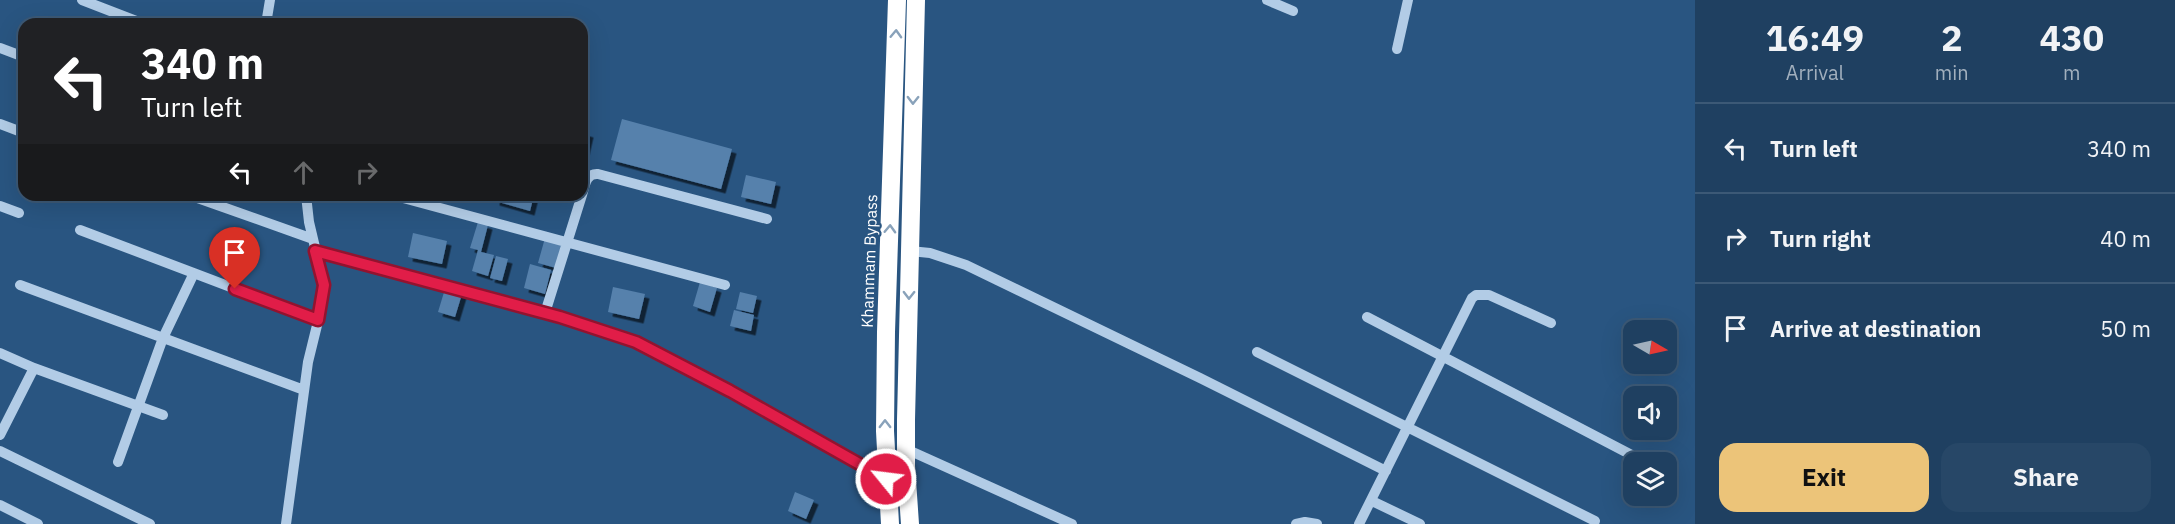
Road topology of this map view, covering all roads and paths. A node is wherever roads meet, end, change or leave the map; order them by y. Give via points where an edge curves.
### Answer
1 (82, 0) edge
2 (270, 0) edge
3 (897, 0) edge
4 (916, 0) edge
5 (1267, 0) edge
6 (1408, 0) edge
7 (1293, 10) dead end
8 (128, 18) edge
9 (267, 18) edge
10 (0, 48) edge
11 (1397, 49) dead end
12 (18, 55) edge
13 (0, 124) edge
14 (18, 131) edge
15 (588, 177) edge
16 (204, 201) edge
17 (307, 201) edge
18 (414, 201) edge
19 (580, 201) edge
20 (0, 206) edge
21 (19, 213) dead end
22 (767, 219) dead end
23 (80, 230) dead end
24 (567, 242) junction
25 (314, 245) junction
26 (910, 250) junction
27 (194, 273) junction
28 (20, 285) dead end
29 (725, 285) dead end
30 (545, 313) junction
31 (1367, 316) dead end
32 (318, 320) junction
33 (886, 321) junction
34 (908, 321) junction
35 (1551, 323) dead end
36 (163, 338) junction
37 (1257, 352) dead end
38 (0, 353) edge
39 (1442, 356) junction
40 (34, 368) junction
41 (304, 390) junction
42 (137, 405) junction
43 (164, 415) dead end
44 (1408, 429) junction
45 (0, 435) edge
46 (906, 449) junction
47 (0, 452) edge
48 (1626, 452) edge
49 (118, 462) dead end
50 (1386, 471) junction
51 (886, 479) junction
52 (1372, 501) junction
53 (0, 505) edge
54 (1595, 521) dead end
55 (38, 524) edge
56 (150, 524) edge
57 (286, 524) edge
58 (890, 524) edge
59 (910, 524) edge
60 (1072, 524) edge
61 (1296, 524) edge
62 (1317, 524) edge
63 (1359, 524) edge
64 (1420, 524) edge

1 - 8 street
2 - 9 street
33 -> 3 highway, Khammam Bypass
4 -> 26 highway
5 - 7 street
6 - 11 street
10 - 12 street
13 - 14 street
15 - 22 street via 598,174
16 - 25 street
17 - 25 street
18 - 24 street
19 - 24 street
20 - 21 street
23 - 27 street
24 - 29 street
24 - 30 street
25 - 30 street
25 - 32 street via 324,285
26 -> 34 highway
26 - 50 street via 966,266
27 - 32 street
27 - 36 street
28 - 36 street
30 - 51 street via 636,342
31 - 39 street
32 - 41 street
33 - 34 highway
51 -> 33 highway, Khammam Bypass
34 - 46 highway
35 - 39 street via 1489,295 1476,295 1468,303
36 - 41 street
36 - 42 street
37 - 44 street
38 - 40 street
39 - 44 street
39 - 48 street
40 - 42 street
40 - 45 street
41 - 57 street
42 - 43 street
42 - 49 street
44 - 50 street
44 - 54 street
46 - 59 highway
46 - 60 street
47 - 56 street
50 - 52 street
51 - 58 highway, Khammam Bypass
52 - 63 street
52 - 64 street
53 - 55 street
61 - 62 street

